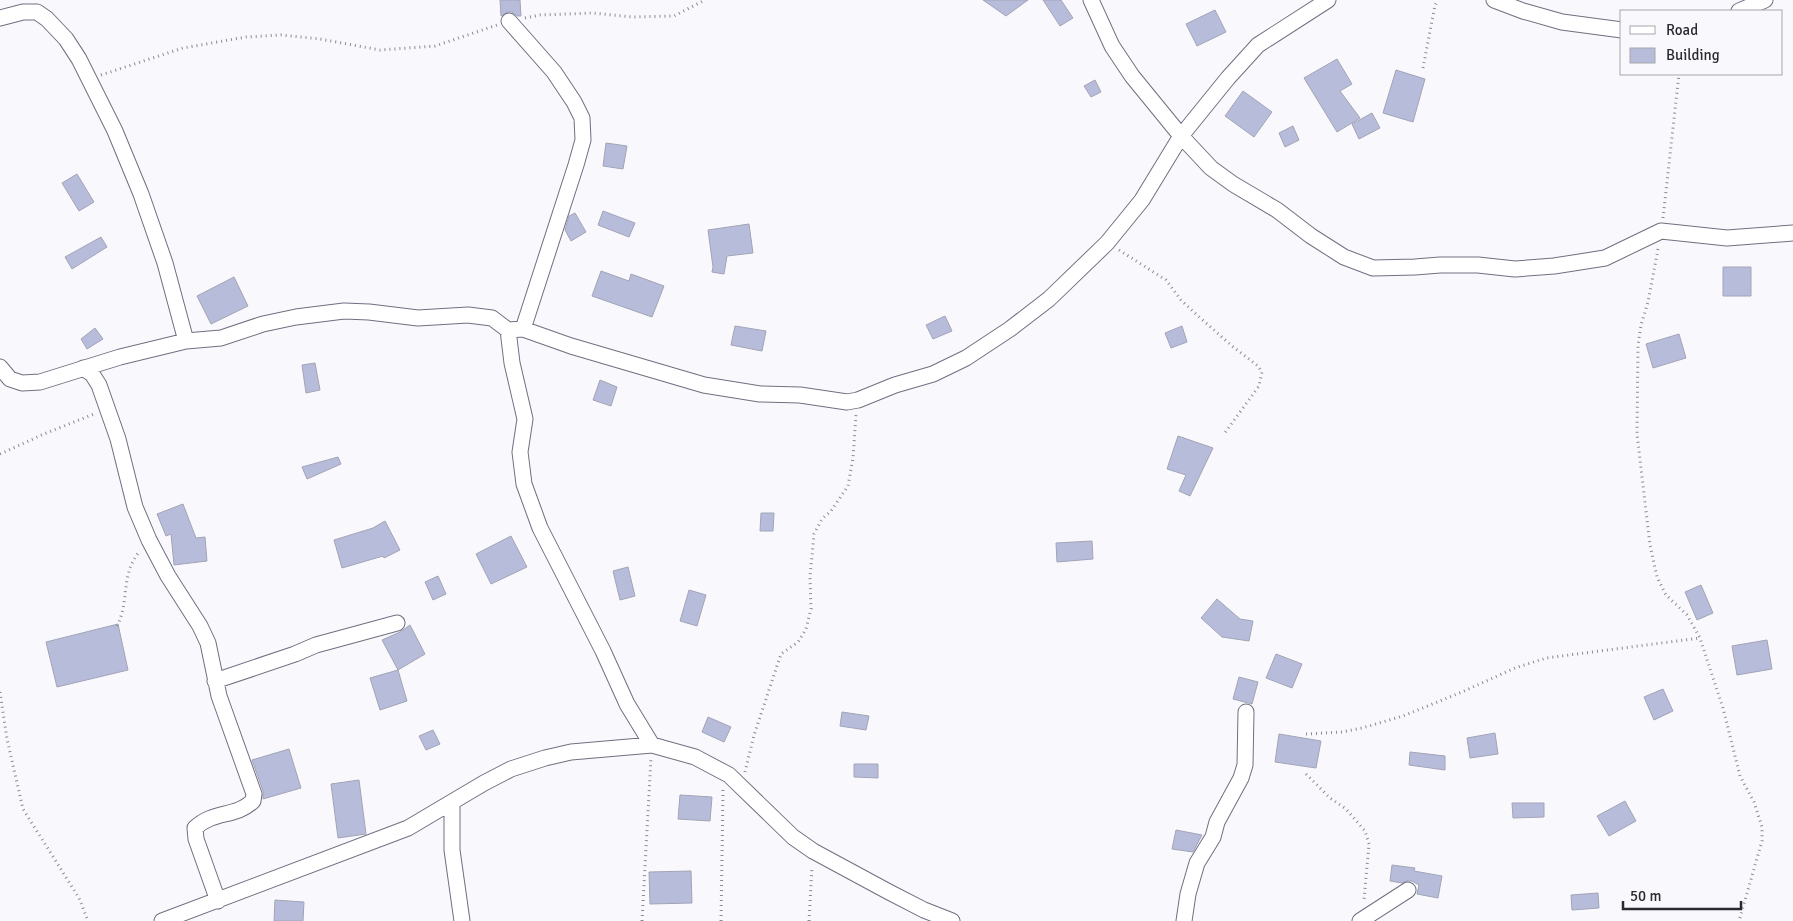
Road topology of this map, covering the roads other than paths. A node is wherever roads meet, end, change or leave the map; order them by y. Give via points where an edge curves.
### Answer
1 (1091, 0) edge
2 (1328, 0) edge
3 (1494, 0) edge
4 (1765, 0) edge
5 (1741, 10) edge
6 (0, 18) edge
7 (509, 21) road end
8 (1620, 30) edge
9 (1181, 136) junction
10 (1793, 233) edge
11 (516, 329) junction
12 (186, 341) junction
13 (0, 367) edge
14 (83, 368) junction
15 (398, 624) dead end
16 (215, 681) junction
17 (1246, 712) dead end
18 (652, 745) junction
19 (452, 802) junction
20 (1408, 890) dead end
21 (218, 900) junction
22 (1361, 920) edge
23 (162, 921) edge
24 (462, 921) edge
25 (952, 921) edge
26 (1184, 921) edge

1 - 9 street via 1112,46
2 - 9 street via 1258,45
3 - 8 street via 1562,22
4 - 5 street
6 - 12 street via 37,12 66,39 79,59 115,131 141,194 165,263
7 - 11 street via 554,72 582,118 582,140 576,165
9 - 10 street via 1211,168 1233,184 1344,257 1373,268 1478,265 1515,269 1554,266 1604,258 1661,231 1727,238
9 - 11 street via 1142,200 1107,243 1049,299 966,358 932,374 858,400 846,402 760,394 704,385
11 - 12 street via 492,318 468,315 418,318 344,311 296,316 221,338
11 - 18 street via 512,364 525,419 520,452 524,484 540,528 627,704
12 - 14 street
13 - 14 street via 10,379 22,383 40,382
14 - 16 street via 99,385 118,438 135,507 149,540 208,643
15 - 16 street via 316,645
16 - 21 street via 254,794 253,801 246,807 212,817 195,828
17 - 26 street via 1245,765 1198,863
18 - 19 street via 571,752 545,758 511,769
18 - 25 street via 695,757 728,775 813,851 924,910
19 - 21 street via 408,828
19 - 24 street via 452,850
20 - 22 street
21 - 23 street

